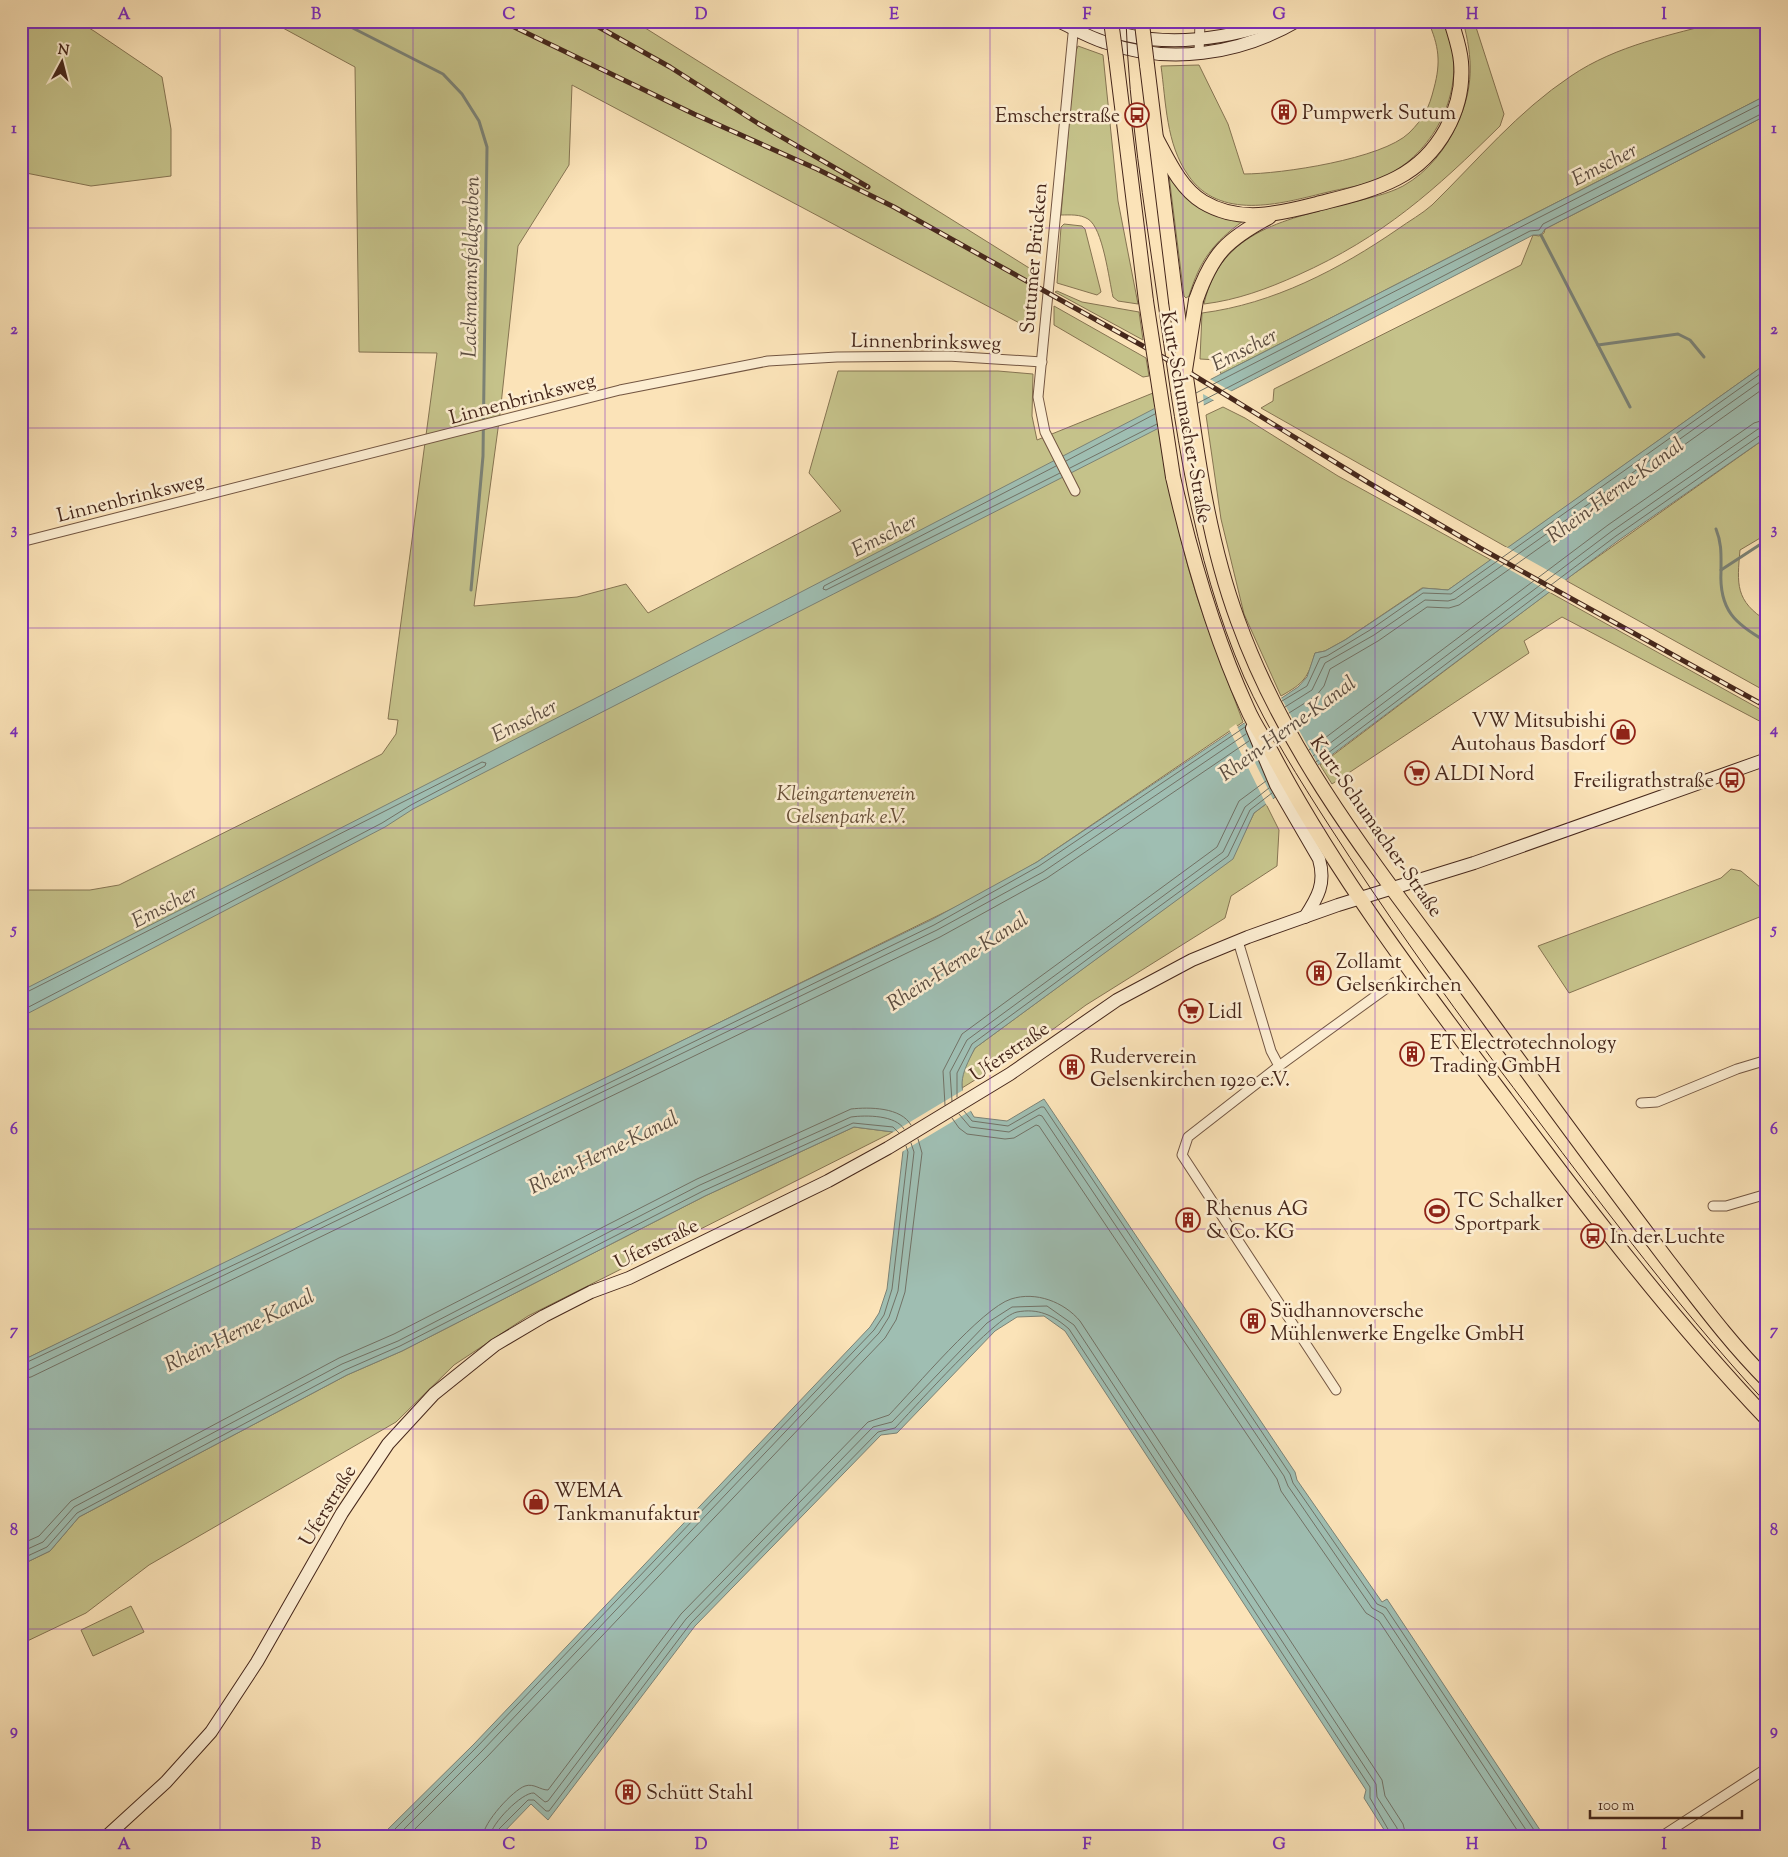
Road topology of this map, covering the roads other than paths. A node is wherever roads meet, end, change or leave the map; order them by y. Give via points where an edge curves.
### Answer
1 (1058, 21) edge
2 (1087, 21) edge
3 (1111, 21) edge
4 (1200, 21) edge
5 (1279, 21) edge
6 (1297, 21) edge
7 (1451, 21) edge
8 (1142, 23) edge
9 (1076, 25) edge
10 (1199, 40) junction
11 (1199, 54) junction
12 (1156, 138) junction
13 (1274, 215) junction
14 (1042, 362) junction
15 (1185, 370) junction
16 (1075, 491) dead end
17 (21, 542) edge
18 (1766, 761) edge
19 (1290, 800) junction
20 (1393, 890) junction
21 (1360, 898) junction
22 (1305, 917) junction
23 (1238, 941) junction
24 (1395, 982) dead end
25 (1767, 1060) edge
26 (1278, 1066) junction
27 (1640, 1103) dead end
28 (1767, 1194) edge
29 (1714, 1206) dead end
30 (1767, 1380) edge
31 (1336, 1390) dead end
32 (1767, 1419) edge
33 (1767, 1768) edge
34 (107, 1836) edge
35 (1662, 1836) edge

1 - 9 main road
2 - 10 main road via 1102,29 1149,38
3 - 19 main road, Kurt-Schumacher-Straße, bridge via 1146,300 1173,477 1206,603 1248,711
4 - 10 street
5 - 10 main road via 1241,34
6 - 11 main road via 1246,45 1223,52
7 - 13 main road via 1461,61 1460,85 1450,121 1433,149 1409,171 1379,186
8 - 12 main road, Kurt-Schumacher-Straße, bridge
9 - 11 main road via 1104,42 1126,48
9 - 14 street, Sutumer Brücken
10 - 11 street
12 - 13 main road via 1178,178 1201,201 1223,211 1250,216
12 - 15 main road, Kurt-Schumacher-Straße, bridge
13 - 15 main road, bridge via 1223,247 1204,276 1196,300
14 - 16 street, Sutumer Brücken via 1038,406 1051,444
14 - 17 street, Linnenbrinksweg via 948,356 768,361 620,390
15 - 20 main road, Kurt-Schumacher-Straße via 1206,505 1237,620 1291,739
18 - 20 main road, Uferstraße
19 - 21 main road, Kurt-Schumacher-Straße
19 - 22 main road via 1323,872 1315,901
20 - 21 main road, Uferstraße
20 - 30 main road, Kurt-Schumacher-Straße via 1649,1236 1736,1349
21 - 22 main road, Uferstraße
21 - 32 main road, Kurt-Schumacher-Straße via 1422,988 1605,1229 1726,1376
22 - 23 main road, Uferstraße
23 - 26 street
23 - 34 main road, Uferstraße via 1137,988 973,1097 888,1148 828,1181 544,1316 495,1345 446,1382 405,1424 361,1482 258,1662 211,1732 166,1782
24 - 26 street
25 - 27 street via 1657,1102
26 - 31 street via 1188,1137 1182,1155
28 - 29 street via 1726,1206
33 - 35 street

